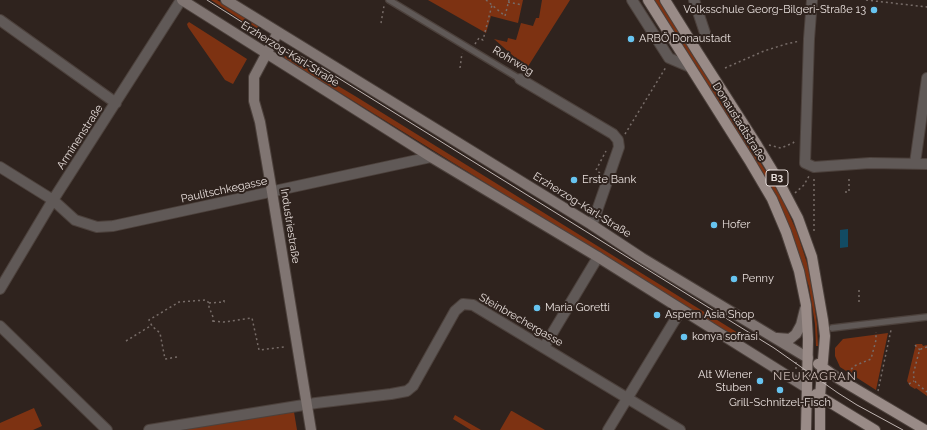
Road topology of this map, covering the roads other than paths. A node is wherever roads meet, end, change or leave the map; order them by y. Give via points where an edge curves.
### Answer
1 (182, 0) edge
2 (226, 0) edge
3 (389, 0) edge
4 (632, 0) edge
5 (648, 0) edge
6 (666, 0) edge
7 (670, 0) edge
8 (694, 0) edge
9 (812, 0) edge
10 (672, 11) junction
11 (0, 20) edge
12 (278, 32) junction
13 (706, 36) dead end
14 (266, 53) junction
15 (690, 67) junction
16 (927, 78) edge
17 (520, 79) joint
18 (116, 103) junction
19 (431, 157) junction
20 (915, 163) junction
21 (927, 164) edge
22 (0, 167) edge
23 (272, 192) junction
24 (53, 200) junction
25 (592, 224) junction
26 (598, 257) junction
27 (0, 289) edge
28 (806, 305) junction
29 (682, 310) junction
30 (927, 317) edge
31 (0, 326) edge
32 (832, 328) dead end
33 (775, 338) junction
34 (544, 347) junction
35 (808, 358) junction
36 (823, 367) junction
37 (807, 388) junction
38 (820, 396) junction
39 (627, 397) junction
40 (307, 405) junction
41 (200, 426) edge
42 (107, 430) edge
43 (149, 430) edge
44 (312, 430) edge
45 (608, 430) edge
46 (680, 430) edge
47 (806, 430) edge
48 (820, 430) edge
49 (875, 430) edge
50 (925, 430) edge

1 - 14 main road, Erzherzog-Karl-Straße
1 - 18 street, Arminenstraße
2 - 12 main road, Erzherzog-Karl-Straße
3 - 17 lane, Rohrweg
4 - 15 street via 669,58
5 - 15 main road, Donaustadtstraße / B3
6 - 10 main road, Donaustadtstraße / B3
7 - 10 street, Donaustadtstraße
8 - 13 street
9 - 20 street via 806,163 814,167
10 - 36 main road, Donaustadtstraße / B3 via 757,145 798,218 812,257 821,303
11 - 18 street
12 - 14 main road, Industriestraße
12 - 25 main road, Erzherzog-Karl-Straße
14 - 19 main road, Erzherzog-Karl-Straße
14 - 23 main road, Industriestraße via 254,77 253,88
15 - 28 main road, Donaustadtstraße / B3 via 772,199 793,251
16 - 20 street
17 - 25 street, Rohrweg via 613,134 618,144
18 - 24 street, Arminenstraße
19 - 23 street, Paulitschkegasse
19 - 26 main road, Erzherzog-Karl-Straße
20 - 21 street
22 - 24 street, Paulitschkegasse
23 - 24 street, Paulitschkegasse via 113,226 97,227 75,220
23 - 40 main road, Industriestraße
24 - 27 street, Arminenstraße
25 - 33 main road, Erzherzog-Karl-Straße via 642,258
26 - 29 main road, Erzherzog-Karl-Straße
26 - 34 street
28 - 33 main road via 796,334 790,339
28 - 35 main road, Donaustadtstraße / B3
29 - 37 main road, Erzherzog-Karl-Straße
29 - 39 street
30 - 32 lane
31 - 42 street
33 - 35 main road, Erzherzog-Karl-Straße
34 - 39 street, Steinbrechergasse
34 - 40 street, Steinbrechergasse via 473,305 463,304 455,311 413,386 407,391
35 - 36 main road, Erzherzog-Karl-Straße
35 - 37 main road, Donaustadtstraße / B3
36 - 38 main road, Donaustadtstraße
36 - 50 main road, Erzherzog-Karl-Straße
37 - 38 main road, Erzherzog-Karl-Straße
37 - 47 main road, Donaustadtstraße
38 - 48 main road, Donaustadtstraße
38 - 49 main road, Erzherzog-Karl-Straße
39 - 45 street
39 - 46 street, Steinbrechergasse
40 - 41 street
40 - 44 main road, Industriestraße
41 - 43 street

